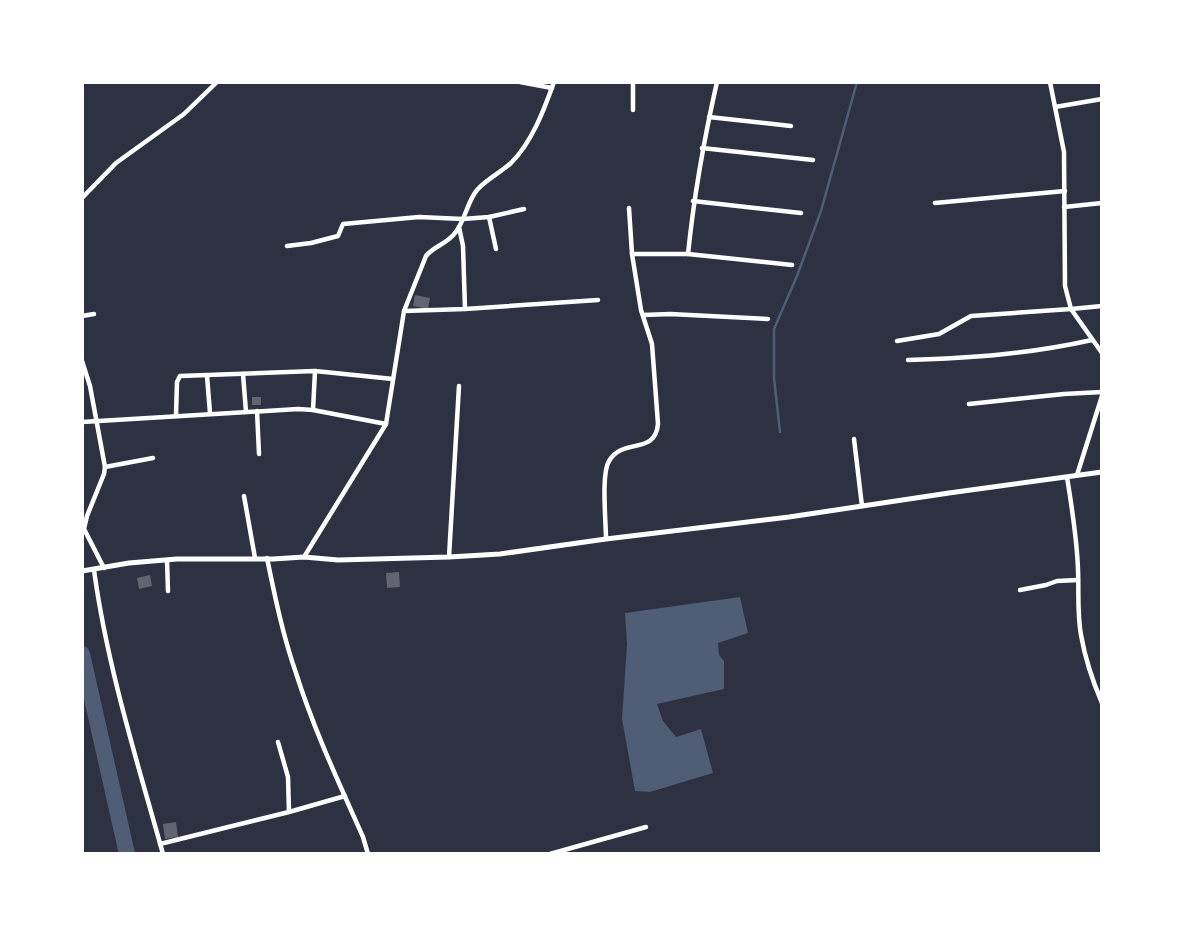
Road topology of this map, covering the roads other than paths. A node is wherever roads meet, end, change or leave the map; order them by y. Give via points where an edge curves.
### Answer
1 (217, 82) edge
2 (520, 82) edge
3 (633, 82) edge
4 (717, 82) edge
5 (1050, 82) edge
6 (553, 85) edge
7 (1102, 99) edge
8 (1055, 107) junction
9 (633, 110) dead end
10 (709, 117) junction
11 (791, 126) dead end
12 (702, 148) junction
13 (813, 160) dead end
14 (1065, 191) junction
15 (82, 198) edge
16 (693, 201) junction
17 (935, 203) dead end
18 (1102, 203) edge
19 (1064, 207) junction
20 (629, 208) dead end
21 (524, 209) dead end
22 (801, 213) dead end
23 (489, 217) junction
24 (463, 219) junction
25 (459, 227) junction
26 (287, 246) dead end
27 (496, 249) dead end
28 (632, 254) junction
29 (688, 254) junction
30 (792, 265) dead end
31 (598, 300) dead end
32 (1102, 306) edge
33 (465, 309) junction
34 (1071, 309) junction
35 (404, 311) junction
36 (94, 314) dead end
37 (643, 315) junction
38 (82, 316) edge
39 (768, 318) dead end
40 (1092, 340) junction
41 (897, 341) dead end
42 (1102, 353) edge
43 (908, 360) dead end
44 (82, 361) edge
45 (315, 372) junction
46 (243, 374) junction
47 (207, 376) junction
48 (393, 379) junction
49 (459, 386) dead end
50 (1102, 394) edge
51 (969, 404) dead end
52 (313, 410) junction
53 (257, 411) junction
54 (246, 412) junction
55 (210, 414) junction
56 (176, 415) junction
57 (96, 421) junction
58 (82, 422) edge
59 (386, 424) junction
60 (854, 439) dead end
61 (259, 454) dead end
62 (153, 458) dead end
63 (105, 467) junction
64 (1102, 472) edge
65 (1077, 475) junction
66 (1067, 477) junction
67 (244, 496) dead end
68 (862, 506) junction
69 (606, 539) junction
70 (82, 541) edge
71 (91, 546) junction
72 (304, 557) junction
73 (449, 557) junction
74 (254, 558) junction
75 (267, 558) junction
76 (167, 560) junction
77 (104, 568) junction
78 (89, 570) edge
79 (1078, 580) junction
80 (1020, 590) dead end
81 (168, 591) dead end
82 (1102, 703) edge
83 (278, 742) dead end
84 (345, 796) junction
85 (289, 812) junction
86 (646, 827) dead end
87 (160, 844) junction
88 (163, 854) edge
89 (368, 854) edge
90 (550, 854) edge

1 - 15 street via 184,114 116,163
2 - 6 street
3 - 9 street
4 - 10 street
5 - 8 street
6 - 24 street via 520,152 475,193
7 - 8 street
8 - 14 street via 1064,152
10 - 11 street
10 - 12 street
12 - 13 street
12 - 16 street
14 - 17 street
14 - 19 street
16 - 22 street
16 - 29 street
18 - 19 street
19 - 34 street via 1065,286
20 - 28 street
21 - 23 street
23 - 24 street
23 - 27 street
24 - 25 street
24 - 26 street via 419,217 343,224 338,236
25 - 33 street
25 - 35 street via 426,256
28 - 29 street
28 - 37 street
29 - 30 street
31 - 33 street
32 - 34 street
33 - 35 street
34 - 40 street
34 - 41 street via 971,316 939,334
35 - 48 street
36 - 38 street
37 - 39 street
37 - 69 street via 652,344 657,432 648,443 627,447 608,461
40 - 42 street
40 - 43 street via 999,356
44 - 57 street
45 - 46 street
45 - 48 street
45 - 52 street
46 - 47 street
46 - 54 street
47 - 55 street
47 - 56 street via 178,378
48 - 59 street
49 - 73 street
50 - 51 street
50 - 65 street
52 - 53 street
52 - 59 street
53 - 54 street
53 - 61 street
54 - 55 street
55 - 56 street
56 - 57 street
57 - 58 street
57 - 63 street
59 - 72 street
60 - 68 street
62 - 63 street
63 - 71 street via 84,524
64 - 65 street
65 - 66 street
66 - 68 street
66 - 79 street
67 - 74 street
68 - 69 street
69 - 73 street
70 - 71 street
71 - 77 street
72 - 73 street
72 - 75 street
74 - 75 street
74 - 76 street
75 - 84 street via 295,673
76 - 77 street
76 - 81 street
77 - 78 street
78 - 87 street
79 - 80 street
79 - 82 street via 1081,636
83 - 85 street via 288,777
84 - 85 street
84 - 89 street
85 - 87 street
86 - 90 street
87 - 88 street

